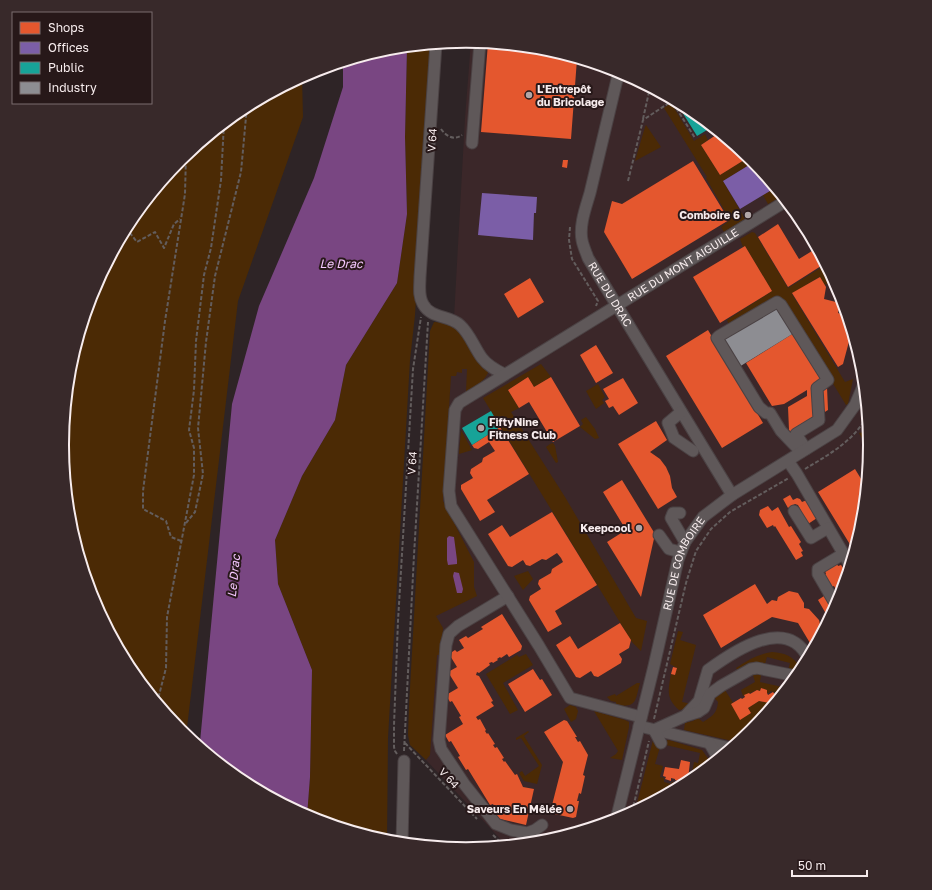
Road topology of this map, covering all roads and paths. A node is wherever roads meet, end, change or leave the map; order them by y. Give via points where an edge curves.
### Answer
1 (436, 49) edge
2 (479, 49) edge
3 (617, 78) edge
4 (649, 93) edge
5 (667, 103) edge
6 (677, 109) edge
7 (246, 114) edge
8 (643, 120) junction
9 (224, 130) edge
10 (441, 136) dead end
11 (455, 138) dead end
12 (695, 138) dead end
13 (472, 143) dead end
14 (186, 163) edge
15 (628, 181) dead end
16 (782, 204) edge
17 (180, 219) junction
18 (130, 233) edge
19 (616, 305) junction
20 (426, 308) junction
21 (504, 374) junction
22 (860, 393) edge
23 (681, 412) junction
24 (862, 425) edge
25 (693, 451) dead end
26 (804, 451) junction
27 (788, 461) junction
28 (797, 474) junction
29 (732, 495) junction
30 (794, 511) dead end
31 (680, 513) dead end
32 (186, 524) junction
33 (828, 528) junction
34 (659, 535) dead end
35 (182, 541) junction
36 (682, 547) junction
37 (843, 554) junction
38 (846, 559) edge
39 (508, 596) junction
40 (832, 599) edge
41 (805, 651) edge
42 (790, 675) edge
43 (159, 696) edge
44 (685, 716) junction
45 (640, 722) junction
46 (653, 730) junction
47 (661, 743) dead end
48 (710, 744) junction
49 (724, 747) edge
50 (716, 754) edge
51 (401, 758) joint
52 (634, 805) edge
53 (616, 813) edge
54 (481, 822) dead end
55 (542, 825) dead end
56 (490, 832) dead end
57 (402, 837) edge
58 (498, 840) edge

1 - 20 street via 420,277 420,294
2 - 13 street
3 - 19 street, RUE DU DRAC via 582,229 582,240 588,258
4 - 8 path
5 - 8 path
6 - 12 path
7 - 32 path via 241,172 215,276 206,342 198,428 203,474 195,512
8 - 15 path
9 - 32 path via 221,180 204,275 196,341 189,430 194,448 194,475
10 - 11 path, V 64 via 441,129 447,136
14 - 17 path via 185,194
16 - 19 street, RUE DU MONT AIGUILLE
17 - 18 path via 174,224 164,248 155,232 137,242
17 - 35 path via 143,491 143,509 166,520 171,537
19 - 21 street, RUE DU MONT AIGUILLE
19 - 23 street, RUE DU DRAC
20 - 21 street via 459,324 482,358 491,368
20 - 51 path via 413,369 399,613 394,752
20 - 54 path, V 64 via 405,743
21 - 39 street, RUE DU MONT AIGUILLE via 459,404 455,410 449,491 451,506
22 - 26 street, RUE DE COMBOIRE via 837,430
23 - 25 street via 668,424 674,438
23 - 29 street, RUE DU DRAC
24 - 28 path via 838,449
26 - 26 street via 781,431 770,413 759,407 718,338 777,302 828,380 817,388 819,420 796,434
26 - 27 street, RUE DE COMBOIRE
27 - 28 street
27 - 29 street, RUE DE COMBOIRE
28 - 33 street
28 - 46 path via 730,512 711,529 696,551 686,583
29 - 36 street, RUE DE COMBOIRE via 703,517
30 - 33 street via 811,538
31 - 36 street via 673,513 671,518
32 - 35 path
33 - 37 street
34 - 36 street via 669,549
35 - 43 path via 167,617 166,668
36 - 45 street, RUE DE COMBOIRE
37 - 38 street
37 - 40 street via 818,569 818,574
39 - 45 street, RUE DU MONT AIGUILLE via 570,698
39 - 55 street via 448,634 439,740 441,749 465,785 496,824 527,833
41 - 44 street via 793,641 784,638 756,641 739,650 708,670 699,701
42 - 44 street via 751,669 710,694 704,708
44 - 46 street
45 - 46 street, RUE DU MONT AIGUILLE
45 - 53 street, RUE DE COMBOIRE
46 - 47 street
46 - 48 street, RUE DU MONT AIGUILLE
46 - 52 path
48 - 49 street, RUE DU MONT AIGUILLE
48 - 50 street
51 - 57 street
56 - 58 path

